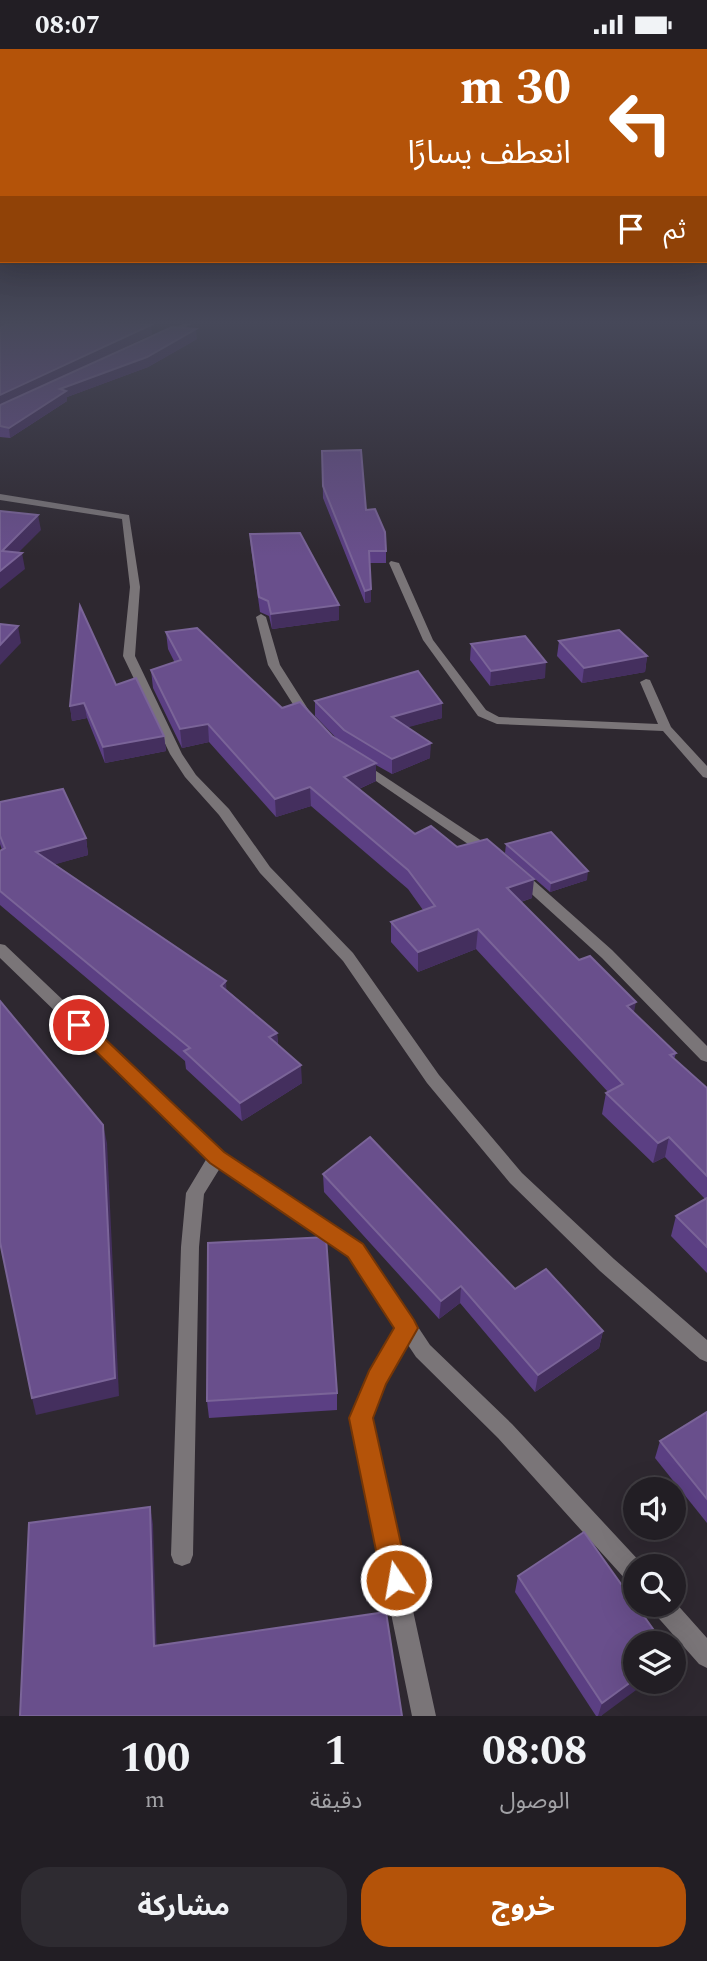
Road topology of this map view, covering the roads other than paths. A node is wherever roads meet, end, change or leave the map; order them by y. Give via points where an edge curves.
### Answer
1 (0, 497) edge
2 (394, 563) dead end
3 (261, 617) edge
4 (646, 682) dead end
5 (666, 728) junction
6 (320, 731) edge
7 (349, 757) edge
8 (707, 774) edge
9 (0, 949) edge
10 (707, 1056) edge
11 (217, 1157) junction
12 (407, 1328) junction
13 (707, 1353) edge
14 (182, 1555) dead end
15 (623, 1560) edge
16 (673, 1617) edge
17 (707, 1656) edge
18 (424, 1716) edge

1 - 13 street via 127,517 135,587 129,656 191,776 224,812 265,870 348,957 433,1079 507,1168
2 - 5 street via 428,640 482,713 497,720
3 - 6 street via 274,666
4 - 5 street
5 - 8 street
7 - 10 street via 506,864 607,954
9 - 11 street
11 - 12 street via 356,1251
11 - 14 street via 195,1193 190,1247
12 - 15 street via 423,1351 496,1421
12 - 18 street via 377,1378 361,1418
16 - 17 street

